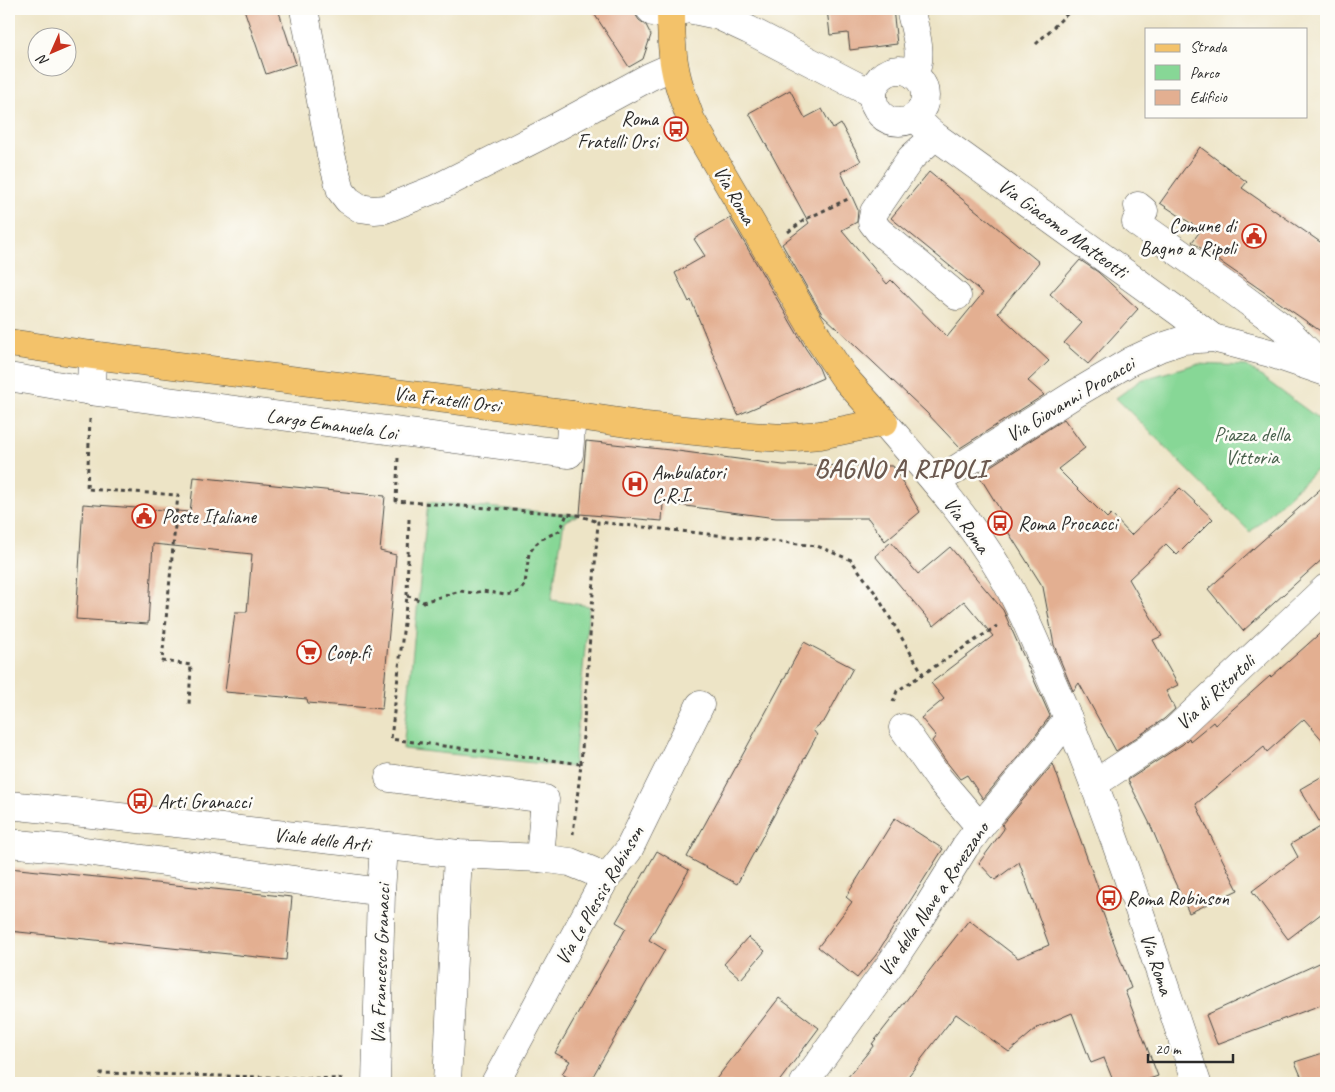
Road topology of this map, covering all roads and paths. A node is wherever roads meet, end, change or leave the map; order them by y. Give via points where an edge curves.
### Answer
1 (304, 9) edge
2 (910, 9) edge
3 (1070, 9) edge
4 (664, 10) edge
5 (1036, 44) dead end
6 (674, 66) junction
7 (914, 75) junction
8 (873, 94) junction
9 (915, 116) junction
10 (935, 136) junction
11 (855, 195) dead end
12 (1138, 206) dead end
13 (766, 248) junction
14 (957, 296) dead end
15 (1213, 338) junction
16 (9, 343) edge
17 (92, 355) junction
18 (1326, 371) edge
19 (9, 377) edge
20 (91, 391) junction
21 (572, 414) junction
22 (884, 422) junction
23 (399, 433) junction
24 (936, 482) junction
25 (567, 514) dead end
26 (409, 519) dead end
27 (598, 522) junction
28 (1326, 588) edge
29 (407, 596) junction
30 (1002, 622) dead end
31 (923, 674) junction
32 (190, 704) dead end
33 (700, 705) dead end
34 (1068, 718) junction
35 (903, 728) joint
36 (391, 738) dead end
37 (581, 764) dead end
38 (389, 778) dead end
39 (1094, 784) junction
40 (21, 807) edge
41 (980, 827) junction
42 (20, 844) edge
43 (384, 846) junction
44 (458, 854) junction
45 (540, 858) junction
46 (604, 881) junction
47 (381, 892) junction
48 (345, 1079) dead end
49 (99, 1083) edge
50 (376, 1083) edge
51 (447, 1083) edge
52 (495, 1083) edge
53 (804, 1083) edge
54 (1197, 1083) edge

1 - 6 street via 331,155 341,191 360,208 385,209 435,189
2 - 7 street via 919,59
3 - 5 path
4 - 6 main road, Via Roma
4 - 8 street via 688,9 717,14
6 - 13 main road, Via Roma via 691,120
7 - 8 street via 897,71 888,73 881,78
7 - 9 street via 924,93 922,108
8 - 9 street via 876,108 885,118 899,122
9 - 10 street, Via Giacomo Matteotti
10 - 14 street via 911,158 874,212 872,222
10 - 15 street, Via Giacomo Matteotti
11 - 13 path via 806,219
12 - 18 street via 1144,211 1136,222 1289,332
13 - 22 main road, Via Roma via 832,360
15 - 18 street
15 - 24 street, Via Giovanni Procacci via 1183,340 1131,360
16 - 17 main road, Via Fratelli Orsi
17 - 20 street
17 - 21 main road, Via Fratelli Orsi
19 - 20 street
20 - 23 street, Largo Emanuela Loi
20 - 32 path via 88,489 178,496 162,661 191,665
21 - 22 main road, Via Fratelli Orsi via 646,426 784,438 820,435
21 - 23 street, Largo Emanuela Loi via 569,454
22 - 24 street, Via Roma
23 - 27 path via 396,501 578,515
24 - 34 street, Via Roma via 1000,571
25 - 29 path via 559,531 542,539 529,553 525,584 520,591 504,595 460,591 423,602
26 - 29 path
27 - 31 path via 817,546 851,560 876,594
27 - 37 path
28 - 39 street, Via di Ritortoli via 1174,731
29 - 36 path
30 - 31 path
31 - 35 path via 896,691 890,710
33 - 46 street, Via Le Plessis Robinson via 628,851
34 - 39 street, Via Roma
34 - 41 street, Via della Nave a Rovezzano via 1046,750
35 - 41 street via 939,779
38 - 45 street via 545,799
39 - 54 street, Via Roma
40 - 42 street, Viale delle Arti
40 - 43 street, Viale delle Arti
41 - 53 street, Via della Nave a Rovezzano via 964,847 922,918
42 - 47 street, Viale delle Arti
43 - 44 street, Viale delle Arti
43 - 47 street, Via Francesco Granacci
44 - 45 street, Viale delle Arti
44 - 51 street
45 - 46 street, Viale delle Arti via 580,865
46 - 52 street, Via Le Plessis Robinson
47 - 50 street, Via Francesco Granacci
48 - 49 path via 101,1073

